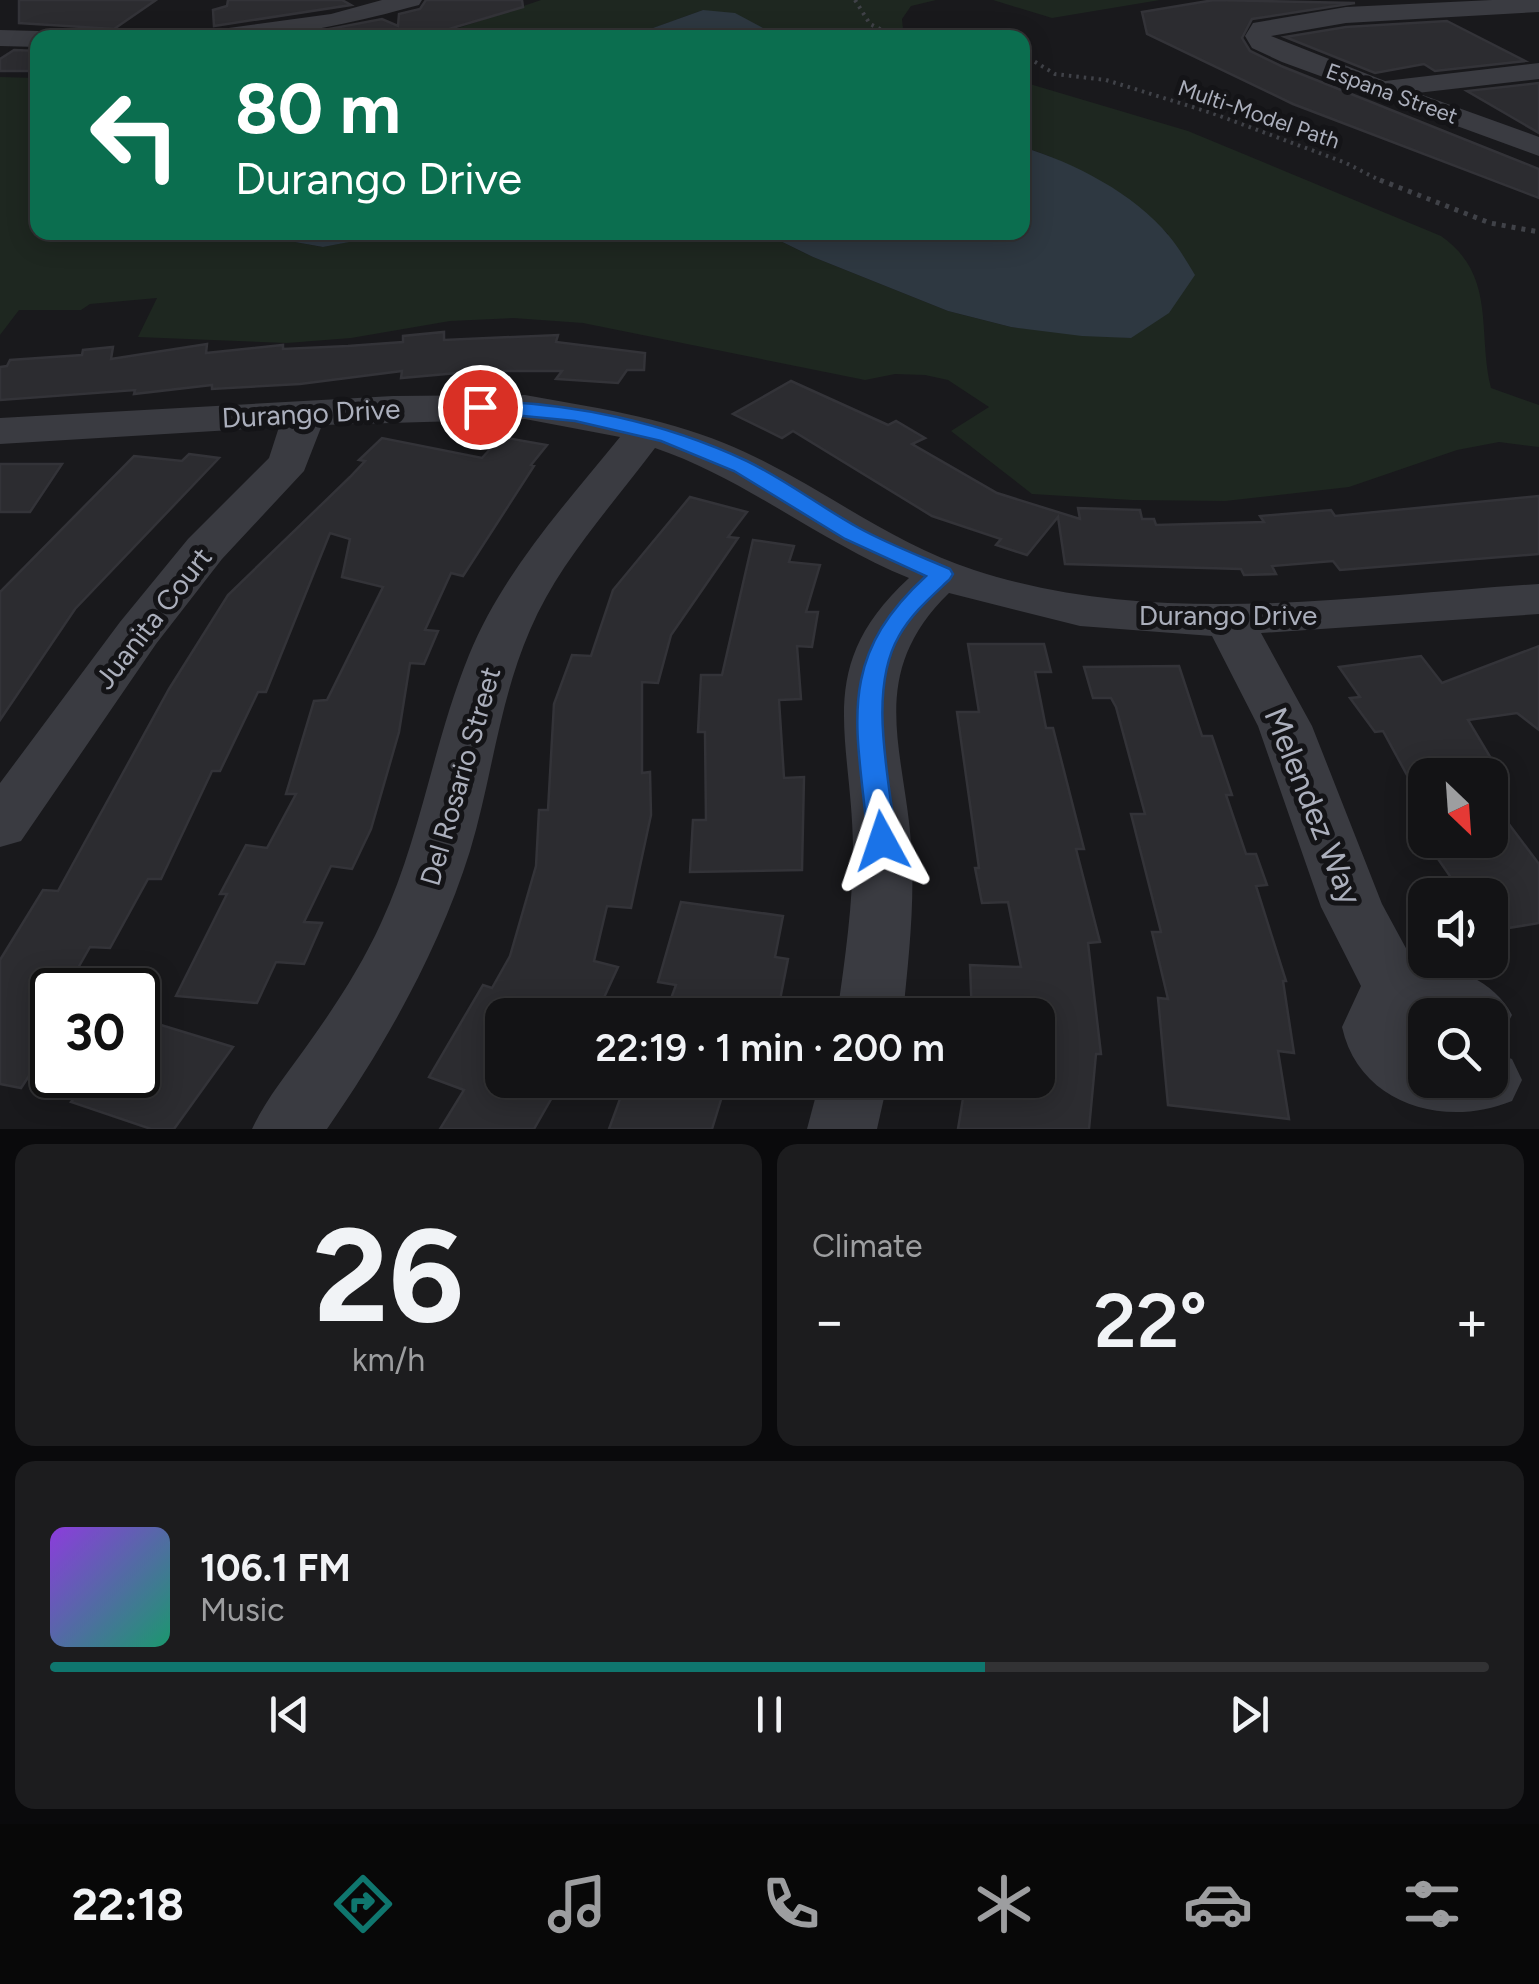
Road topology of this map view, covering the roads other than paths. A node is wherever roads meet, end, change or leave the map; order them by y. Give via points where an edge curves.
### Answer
1 (410, 0) edge
2 (1539, 5) edge
3 (272, 30) edge
4 (0, 38) edge
5 (30, 39) edge
6 (1539, 71) edge
7 (1383, 90) junction
8 (1539, 147) edge
9 (304, 412) junction
10 (646, 430) junction
11 (0, 432) edge
12 (942, 574) junction
13 (1539, 599) edge
14 (1229, 620) junction
15 (0, 826) edge
16 (1396, 992) junction
17 (872, 998) edge
18 (1452, 998) edge
19 (1408, 1072) edge
20 (850, 1098) edge
21 (286, 1129) edge
22 (842, 1129) edge

1 - 3 street
2 - 7 street, Espana Street via 1346,15 1262,28 1258,36 1270,48
4 - 5 street
6 - 7 street
7 - 8 street, Espana Street
9 - 10 street, Durango Drive via 525,408
9 - 11 street, Durango Drive
9 - 15 street, Juanita Court via 289,462 205,549 138,633
10 - 12 street, Durango Drive via 742,466 878,548
10 - 21 street, Del Rosario Street via 528,587 506,628 470,726 441,850 415,922 344,1054
12 - 14 street, Durango Drive via 1080,611
12 - 17 street via 884,639 869,699 882,841
13 - 14 street, Durango Drive
14 - 16 street, Melendez Way via 1284,726 1352,907
16 - 18 street
16 - 19 street via 1376,1011 1374,1026 1387,1057
20 - 22 street

